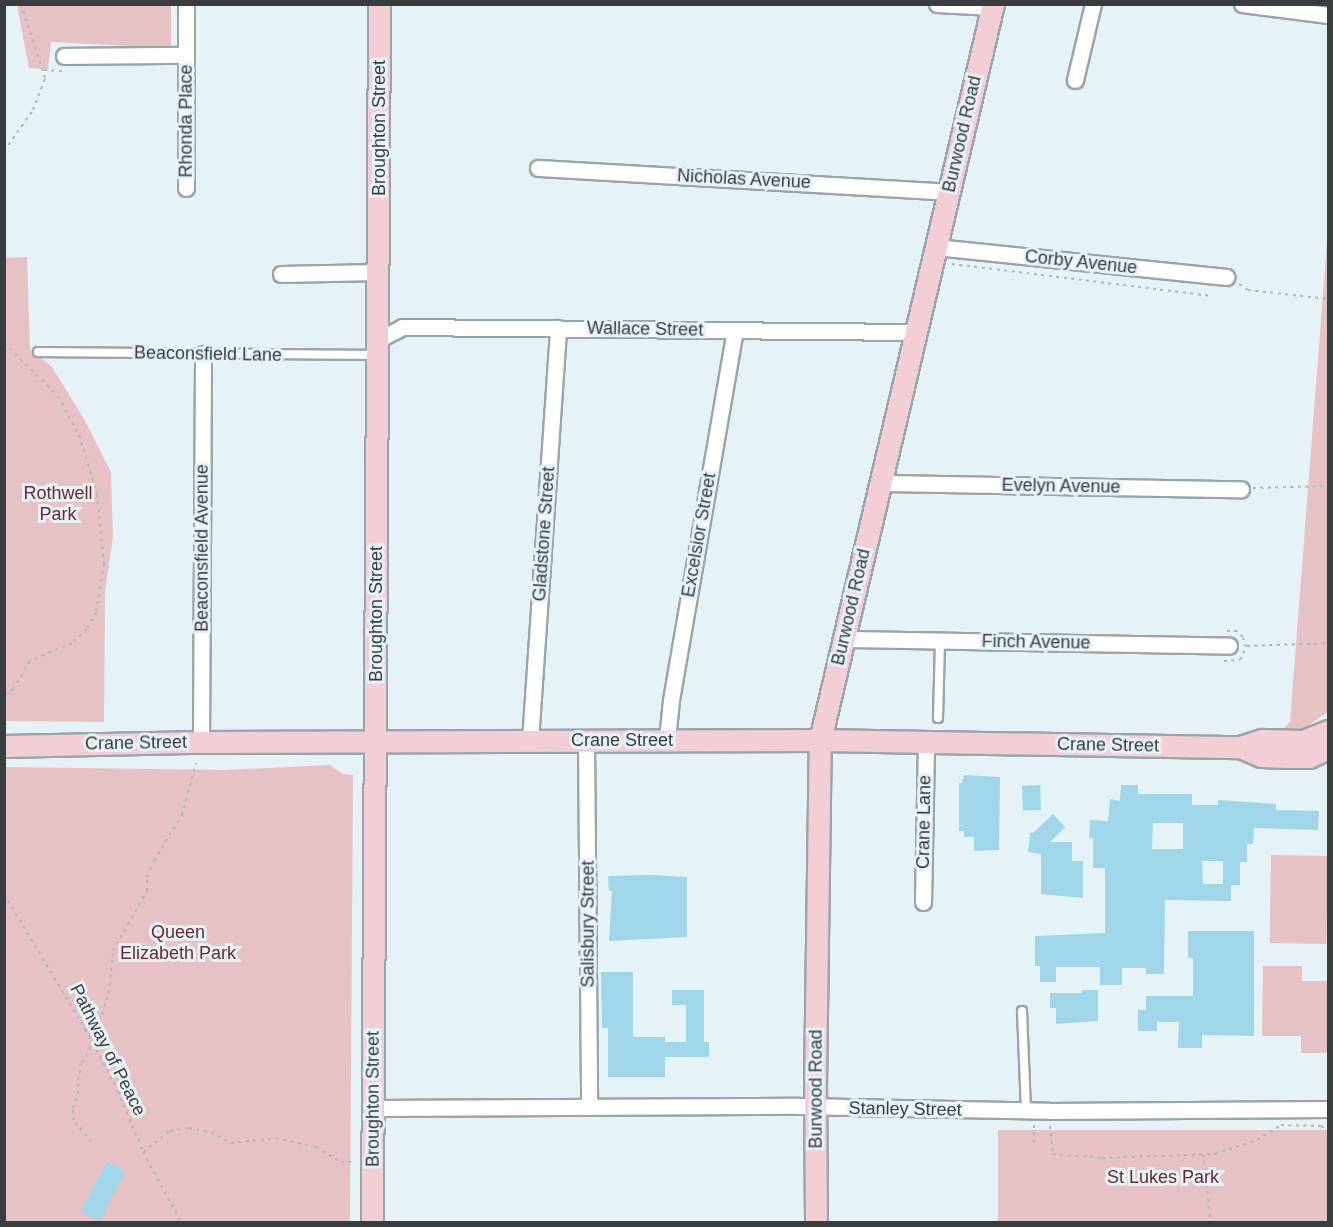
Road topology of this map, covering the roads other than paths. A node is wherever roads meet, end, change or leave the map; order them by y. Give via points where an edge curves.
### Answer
1 (186, 4) edge
2 (380, 4) edge
3 (937, 4) edge
4 (1093, 4) edge
5 (1242, 4) edge
6 (993, 6) edge
7 (1329, 15) edge
8 (186, 55) junction
9 (64, 56) dead end
10 (1075, 80) dead end
11 (538, 168) dead end
12 (186, 188) dead end
13 (949, 192) junction
14 (936, 247) junction
15 (378, 272) junction
16 (281, 274) dead end
17 (1226, 277) road end
18 (558, 328) junction
19 (735, 330) junction
20 (916, 332) junction
21 (378, 348) junction
22 (38, 352) dead end
23 (203, 354) junction
24 (880, 483) junction
25 (1241, 489) road end
26 (843, 639) junction
27 (940, 641) junction
28 (1229, 646) road end
29 (939, 718) dead end
30 (1329, 731) edge
31 (667, 740) junction
32 (820, 740) junction
33 (375, 741) junction
34 (530, 741) junction
35 (586, 741) junction
36 (926, 741) junction
37 (201, 742) junction
38 (4, 746) edge
39 (1240, 747) junction
40 (1329, 748) edge
41 (922, 902) dead end
42 (1022, 1011) dead end
43 (589, 1107) junction
44 (815, 1107) junction
45 (373, 1108) junction
46 (1329, 1109) edge
47 (1036, 1111) junction
48 (372, 1222) edge
49 (816, 1222) edge

1 - 8 street, Rhonda Place
2 - 15 main road, Broughton Street
3 - 6 street
4 - 10 street
5 - 7 street
6 - 13 main road, Burwood Road
8 - 9 street, Rhonda Place
8 - 12 street, Rhonda Place
11 - 13 street, Nicholas Avenue
13 - 14 main road, Burwood Road
14 - 17 street, Corby Avenue
14 - 20 main road, Burwood Road
15 - 16 street
15 - 21 main road, Broughton Street
18 - 19 street, Wallace Street
18 - 21 street, Wallace Street via 402,327
18 - 34 street, Gladstone Street
19 - 20 street, Wallace Street
19 - 31 street, Excelsior Street
20 - 24 main road, Burwood Road
21 - 23 lane, Beaconsfield Lane
21 - 33 main road, Broughton Street
22 - 23 lane, Beaconsfield Lane
23 - 37 street, Beaconsfield Avenue
24 - 25 street, Evelyn Avenue
24 - 26 main road, Burwood Road
26 - 27 street, Finch Avenue
26 - 32 main road, Burwood Road
27 - 28 street, Finch Avenue
27 - 29 lane
30 - 39 main road, Crane Street via 1303,741 1262,740
31 - 32 main road, Crane Street
31 - 35 main road, Crane Street
32 - 36 main road, Crane Street
32 - 44 main road, Burwood Road
33 - 34 main road, Crane Street
33 - 37 main road, Crane Street
33 - 45 main road, Broughton Street
34 - 35 main road, Crane Street
35 - 43 street, Salisbury Street
36 - 39 main road, Crane Street
36 - 41 street, Crane Lane
37 - 38 main road, Crane Street
39 - 40 main road, Crane Street via 1262,756 1287,757 1309,757
42 - 47 lane
43 - 44 street, Stanley Street
43 - 45 street, Stanley Street
44 - 47 street, Stanley Street
44 - 49 main road, Burwood Road
45 - 48 main road, Broughton Street
46 - 47 street, Stanley Street

